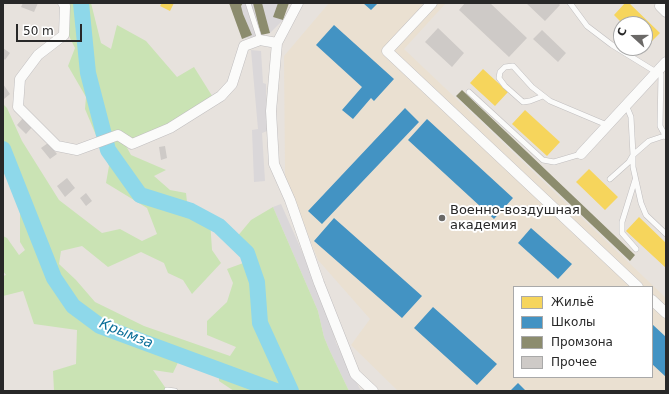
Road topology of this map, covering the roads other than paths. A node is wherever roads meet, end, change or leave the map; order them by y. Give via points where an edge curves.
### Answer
1 (63, 3) edge
2 (248, 3) edge
3 (298, 3) edge
4 (432, 3) edge
5 (570, 3) edge
6 (660, 3) edge
7 (666, 12) edge
8 (260, 40) junction
9 (277, 44) junction
10 (665, 63) edge
11 (658, 73) junction
12 (666, 85) edge
13 (469, 92) dead end
14 (543, 96) junction
15 (626, 105) junction
16 (607, 125) junction
17 (665, 137) edge
18 (580, 154) joint
19 (633, 155) junction
20 (610, 179) dead end
21 (635, 180) junction
22 (666, 234) edge
23 (636, 249) dead end
24 (637, 286) edge
25 (653, 301) edge
26 (666, 313) edge
27 (167, 390) edge
28 (175, 391) edge
29 (373, 391) edge

1 - 8 street via 64,35 38,55 20,80 18,107 57,146 77,150 118,135 132,144 170,128 221,96 232,84 244,46
2 - 8 lane
3 - 9 street
4 - 24 street via 387,51
5 - 11 lane via 587,26
6 - 7 street
8 - 9 street
9 - 29 street via 271,111 274,164 355,374
10 - 11 street
11 - 12 lane
11 - 15 street
11 - 17 lane via 660,126
13 - 18 lane via 543,160 554,162
14 - 14 lane via 513,66 505,66 500,72 498,78 523,102
14 - 16 lane via 575,113
15 - 16 street
15 - 19 lane via 631,117
16 - 18 street
17 - 19 lane via 649,141
19 - 20 lane
19 - 21 lane
21 - 22 lane via 646,215
21 - 23 lane via 622,222 622,233
25 - 26 street
27 - 28 lane

